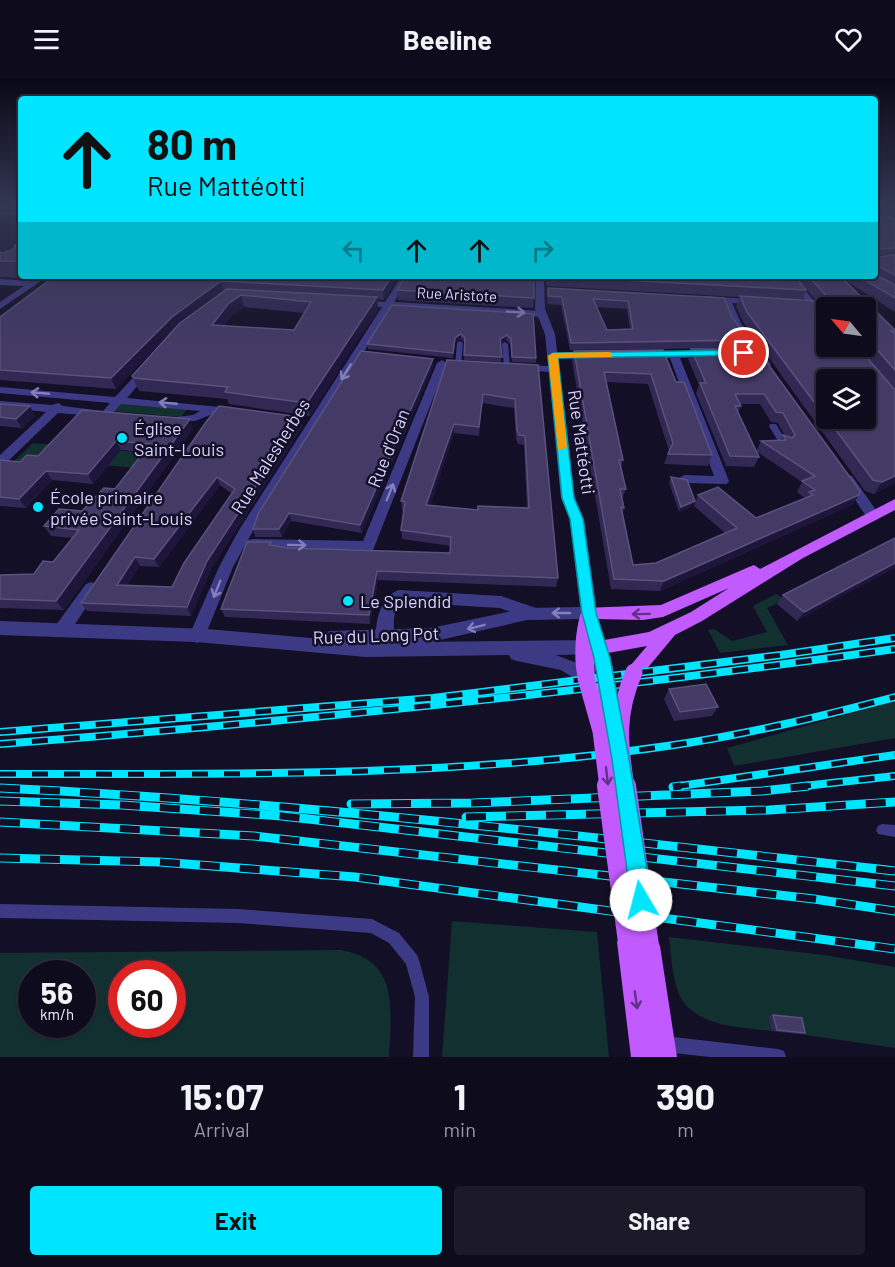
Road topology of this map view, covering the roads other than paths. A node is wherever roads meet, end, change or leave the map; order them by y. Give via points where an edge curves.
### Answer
1 (40, 279) edge
2 (404, 279) edge
3 (541, 279) edge
4 (792, 279) edge
5 (0, 282) edge
6 (32, 284) junction
7 (691, 298) edge
8 (727, 301) junction
9 (345, 302) edge
10 (772, 303) edge
11 (388, 304) junction
12 (795, 305) edge
13 (0, 306) edge
14 (814, 306) junction
15 (816, 308) edge
16 (542, 314) junction
17 (460, 343) dead end
18 (505, 345) dead end
19 (721, 353) edge
20 (744, 353) edge
21 (758, 353) junction
22 (674, 354) junction
23 (610, 355) edge
24 (640, 355) edge
25 (157, 357) edge
26 (552, 362) junction
27 (462, 365) joint
28 (495, 367) edge
29 (507, 367) junction
30 (776, 379) edge
31 (0, 390) edge
32 (68, 396) junction
33 (119, 399) junction
34 (0, 404) edge
35 (216, 408) junction
36 (54, 410) junction
37 (250, 413) edge
38 (106, 414) junction
39 (127, 416) edge
40 (159, 418) edge
41 (295, 419) edge
42 (314, 422) junction
43 (202, 429) edge
44 (777, 430) dead end
45 (784, 444) edge
46 (0, 462) edge
47 (838, 466) edge
48 (684, 479) edge
49 (895, 504) edge
50 (873, 516) junction
51 (238, 544) junction
52 (783, 562) junction
53 (101, 574) edge
54 (589, 613) junction
55 (533, 614) junction
56 (0, 628) edge
57 (62, 630) junction
58 (669, 633) junction
59 (197, 636) junction
60 (386, 644) junction
61 (591, 647) junction
62 (472, 650) junction
63 (591, 671) junction
64 (621, 759) junction
65 (0, 912) edge
66 (638, 944) junction
67 (653, 1050) edge
68 (421, 1057) edge
69 (778, 1057) edge

1 - 6 street
2 - 11 street, Rue Malesherbes
3 - 16 street, Rue Mattéotti
4 - 14 street
5 - 6 street
6 - 13 street
7 - 8 street
8 - 10 street
8 - 21 street via 733,319
9 - 11 street, Rue Aristote
11 -> 16 street, Rue Aristote
11 -> 42 street, Rue Malesherbes via 363,354
12 - 14 street
14 - 15 street
16 - 26 street, Rue Mattéotti via 550,334
17 - 27 lane
18 - 29 lane
19 - 22 street
20 - 21 street
21 - 30 street
22 - 24 street
22 - 48 street via 722,481
23 - 26 street
25 - 33 street
26 - 29 street
26 - 54 street, Rue Mattéotti via 568,498 577,519
51 -> 27 street, Rue d'Oran via 368,546 436,362
28 - 29 street
32 -> 31 street
32 - 33 street
32 - 36 street
35 -> 33 street
33 - 38 street
34 - 36 street
35 - 37 street
35 - 40 street via 188,420
35 - 43 street
36 - 38 street
36 - 46 street
38 - 39 street
41 - 42 street
42 - 51 street, Rue Malesherbes
44 - 45 lane
47 - 50 street
49 - 50 main road
50 - 52 main road
51 -> 59 street, Rue Malesherbes
52 -> 54 main road via 650,614
52 - 58 main road
53 - 57 street
54 -> 55 street, Rue du Long Pot
54 - 61 street, Rue Mattéotti
55 -> 60 street, Rue du Long Pot
55 - 60 street via 501,602 399,596 389,604
56 - 57 street, Rue du Long Pot
57 - 59 street, Rue du Long Pot
58 - 61 main road via 639,643
58 - 64 main road, bridge via 634,672 625,690 619,730
59 - 60 street, Rue du Long Pot
60 - 62 street, Rue du Long Pot
61 - 62 street, Rue du Long Pot
61 - 63 main road
62 - 63 street, Rue du Long Pot
63 - 64 main road, bridge
63 -> 66 main road, bridge
64 - 66 main road, bridge
65 - 68 lane via 238,916 372,926 394,938 412,960 422,997
66 - 67 main road
67 - 69 lane

